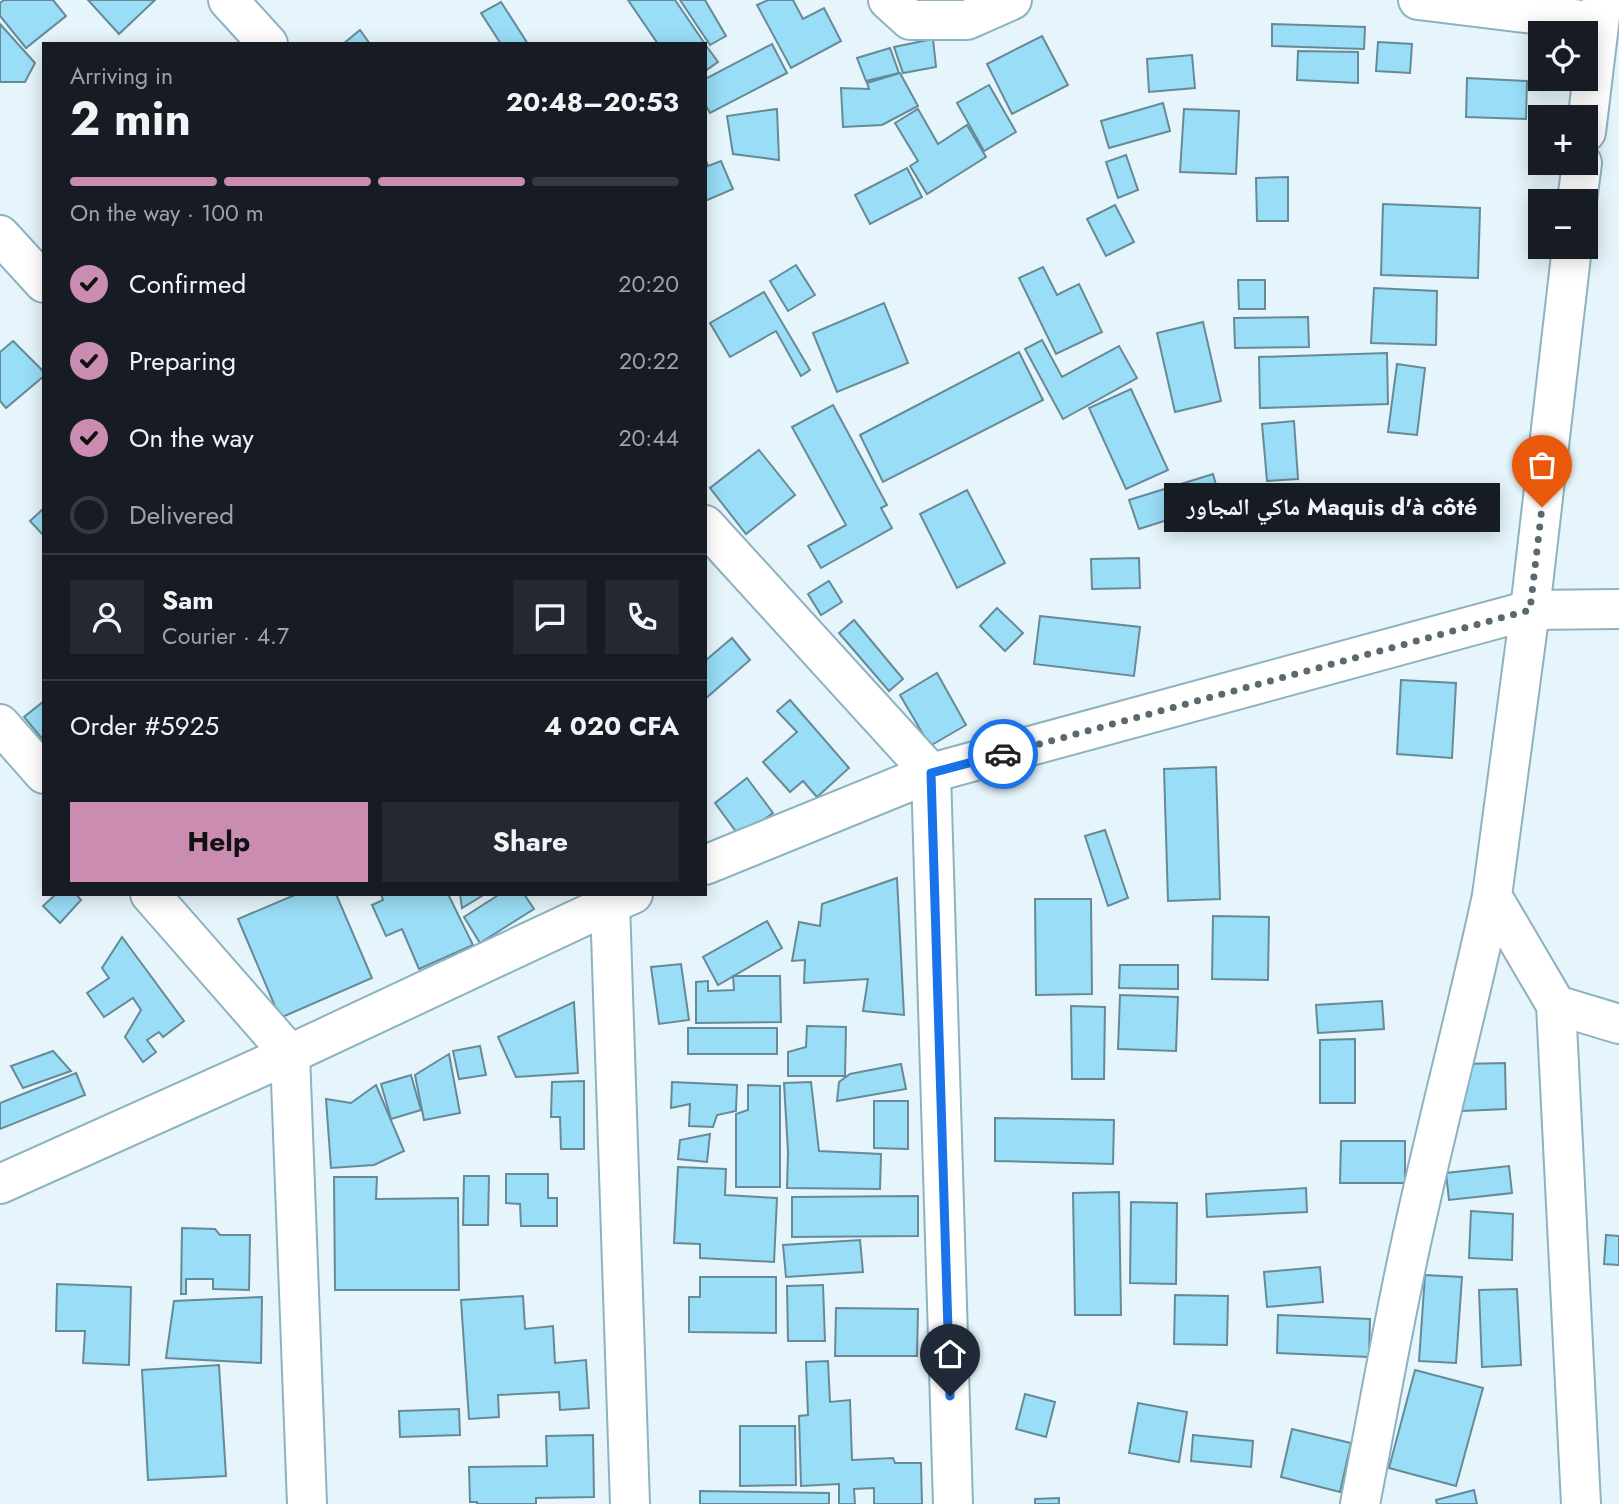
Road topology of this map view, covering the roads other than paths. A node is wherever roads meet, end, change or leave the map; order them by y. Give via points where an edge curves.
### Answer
1 (228, 0) edge
2 (888, 0) edge
3 (1012, 0) edge
4 (1418, 0) edge
5 (1600, 11) edge
6 (266, 42) edge
7 (1589, 105) edge
8 (0, 235) edge
9 (1571, 259) edge
10 (42, 281) edge
11 (707, 527) edge
12 (1619, 609) edge
13 (1530, 610) junction
14 (0, 724) edge
15 (42, 772) edge
16 (931, 773) junction
17 (707, 864) edge
18 (152, 896) edge
19 (1492, 896) junction
20 (615, 897) edge
21 (1556, 1005) junction
22 (1619, 1024) edge
23 (290, 1054) junction
24 (0, 1184) edge
25 (307, 1504) edge
26 (630, 1504) edge
27 (953, 1504) edge
28 (1360, 1504) edge
29 (1581, 1504) edge

1 - 6 street
2 - 3 street via 909,20 967,20
4 - 5 street
5 - 7 street
8 - 10 street
9 - 13 street
11 - 16 street
12 - 13 street
13 - 16 street
13 - 19 street
14 - 15 street
16 - 17 street
16 - 27 street
18 - 23 street
19 - 21 street
19 - 28 street via 1411,1244
20 - 23 street
20 - 26 street
21 - 22 street
21 - 29 street
23 - 24 street
23 - 25 street

